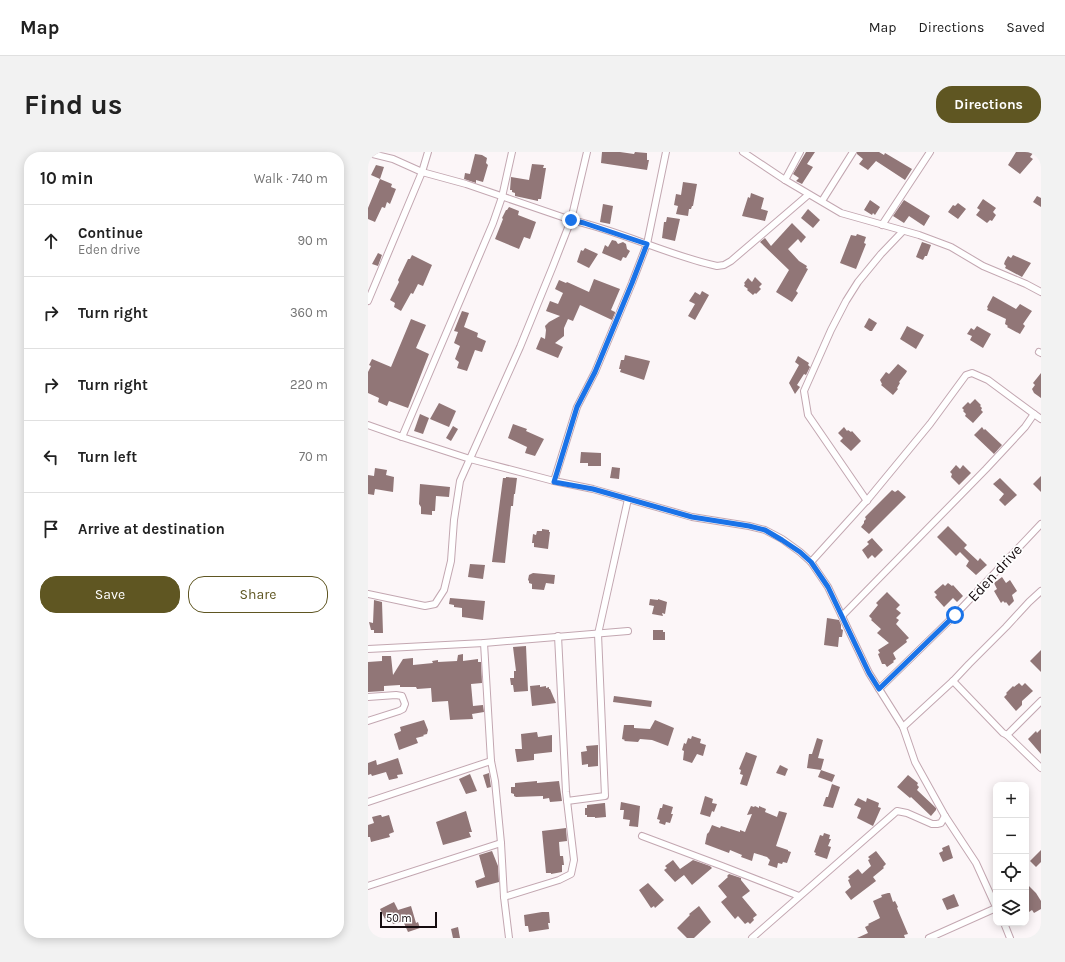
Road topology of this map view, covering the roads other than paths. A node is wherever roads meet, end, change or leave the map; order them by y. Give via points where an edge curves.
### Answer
1 (428, 152) edge
2 (512, 152) edge
3 (587, 152) edge
4 (666, 152) edge
5 (743, 152) edge
6 (800, 152) edge
7 (853, 152) edge
8 (930, 152) edge
9 (368, 153) edge
10 (422, 172) junction
11 (785, 180) junction
12 (808, 194) junction
13 (502, 197) junction
14 (822, 201) junction
15 (571, 220) junction
16 (882, 224) junction
17 (903, 231) junction
18 (647, 244) junction
19 (1041, 292) edge
20 (368, 301) edge
21 (1034, 414) junction
22 (1041, 419) edge
23 (368, 426) edge
24 (402, 437) junction
25 (470, 459) junction
26 (554, 482) junction
27 (628, 499) junction
28 (867, 501) junction
29 (1041, 524) edge
30 (811, 562) junction
31 (1041, 591) edge
32 (368, 594) edge
33 (842, 616) junction
34 (628, 631) dead end
35 (598, 634) junction
36 (558, 636) junction
37 (484, 643) junction
38 (368, 649) edge
39 (953, 681) junction
40 (879, 689) junction
41 (368, 697) edge
42 (1041, 701) edge
43 (368, 722) edge
44 (903, 727) junction
45 (1007, 735) junction
46 (491, 761) junction
47 (1041, 768) edge
48 (567, 801) junction
49 (368, 802) edge
50 (945, 816) junction
51 (642, 836) dead end
52 (501, 843) junction
53 (368, 886) edge
54 (799, 896) junction
55 (504, 897) junction
56 (993, 900) edge
57 (993, 908) edge
58 (1005, 926) edge
59 (509, 938) edge
60 (752, 938) edge
61 (929, 938) edge
62 (1010, 938) edge

1 - 10 street
2 - 13 street
3 - 15 street
4 - 18 street
5 - 11 street
6 - 11 street
7 - 14 street
8 - 16 street
9 - 10 street via 393,159
10 - 13 street
10 - 20 street
11 - 12 street
12 - 14 street
12 - 18 street via 724,265 707,264
13 - 15 street
13 - 24 street
14 - 16 street via 841,213
15 - 18 street
15 - 25 street via 520,347
16 - 17 street
17 - 19 street via 951,247 983,266
17 - 28 street via 858,282 846,301 804,391 808,415
18 - 26 street via 595,372 577,407
21 - 22 street
21 - 28 street via 988,380 972,373 966,375
21 - 33 street via 986,469
23 - 24 street
24 - 25 street
25 - 26 street
25 - 32 street via 460,481 446,583 435,604 425,606
26 - 27 street
27 - 30 street via 692,517 765,530
27 - 35 street
28 - 30 street
29 - 40 street, Eden drive via 955,615
30 - 33 street via 828,587
31 - 39 street
33 - 40 street
34 - 35 street
35 - 36 street
35 - 48 street via 605,796
36 - 37 street
36 - 48 street
37 - 38 street
37 - 46 street
39 - 44 street
39 - 45 street via 1002,734
40 - 44 street
41 - 43 street via 402,696 405,704 399,711
42 - 45 street
44 - 50 street via 915,762
45 - 47 street
46 - 49 street
46 - 52 street
48 - 55 street via 574,860 571,874
50 - 54 street via 941,823 932,824 897,811
50 - 56 street via 976,863
51 - 54 street
52 - 53 street
52 - 55 street
54 - 60 street
55 - 59 street
57 - 61 street
58 - 62 street

